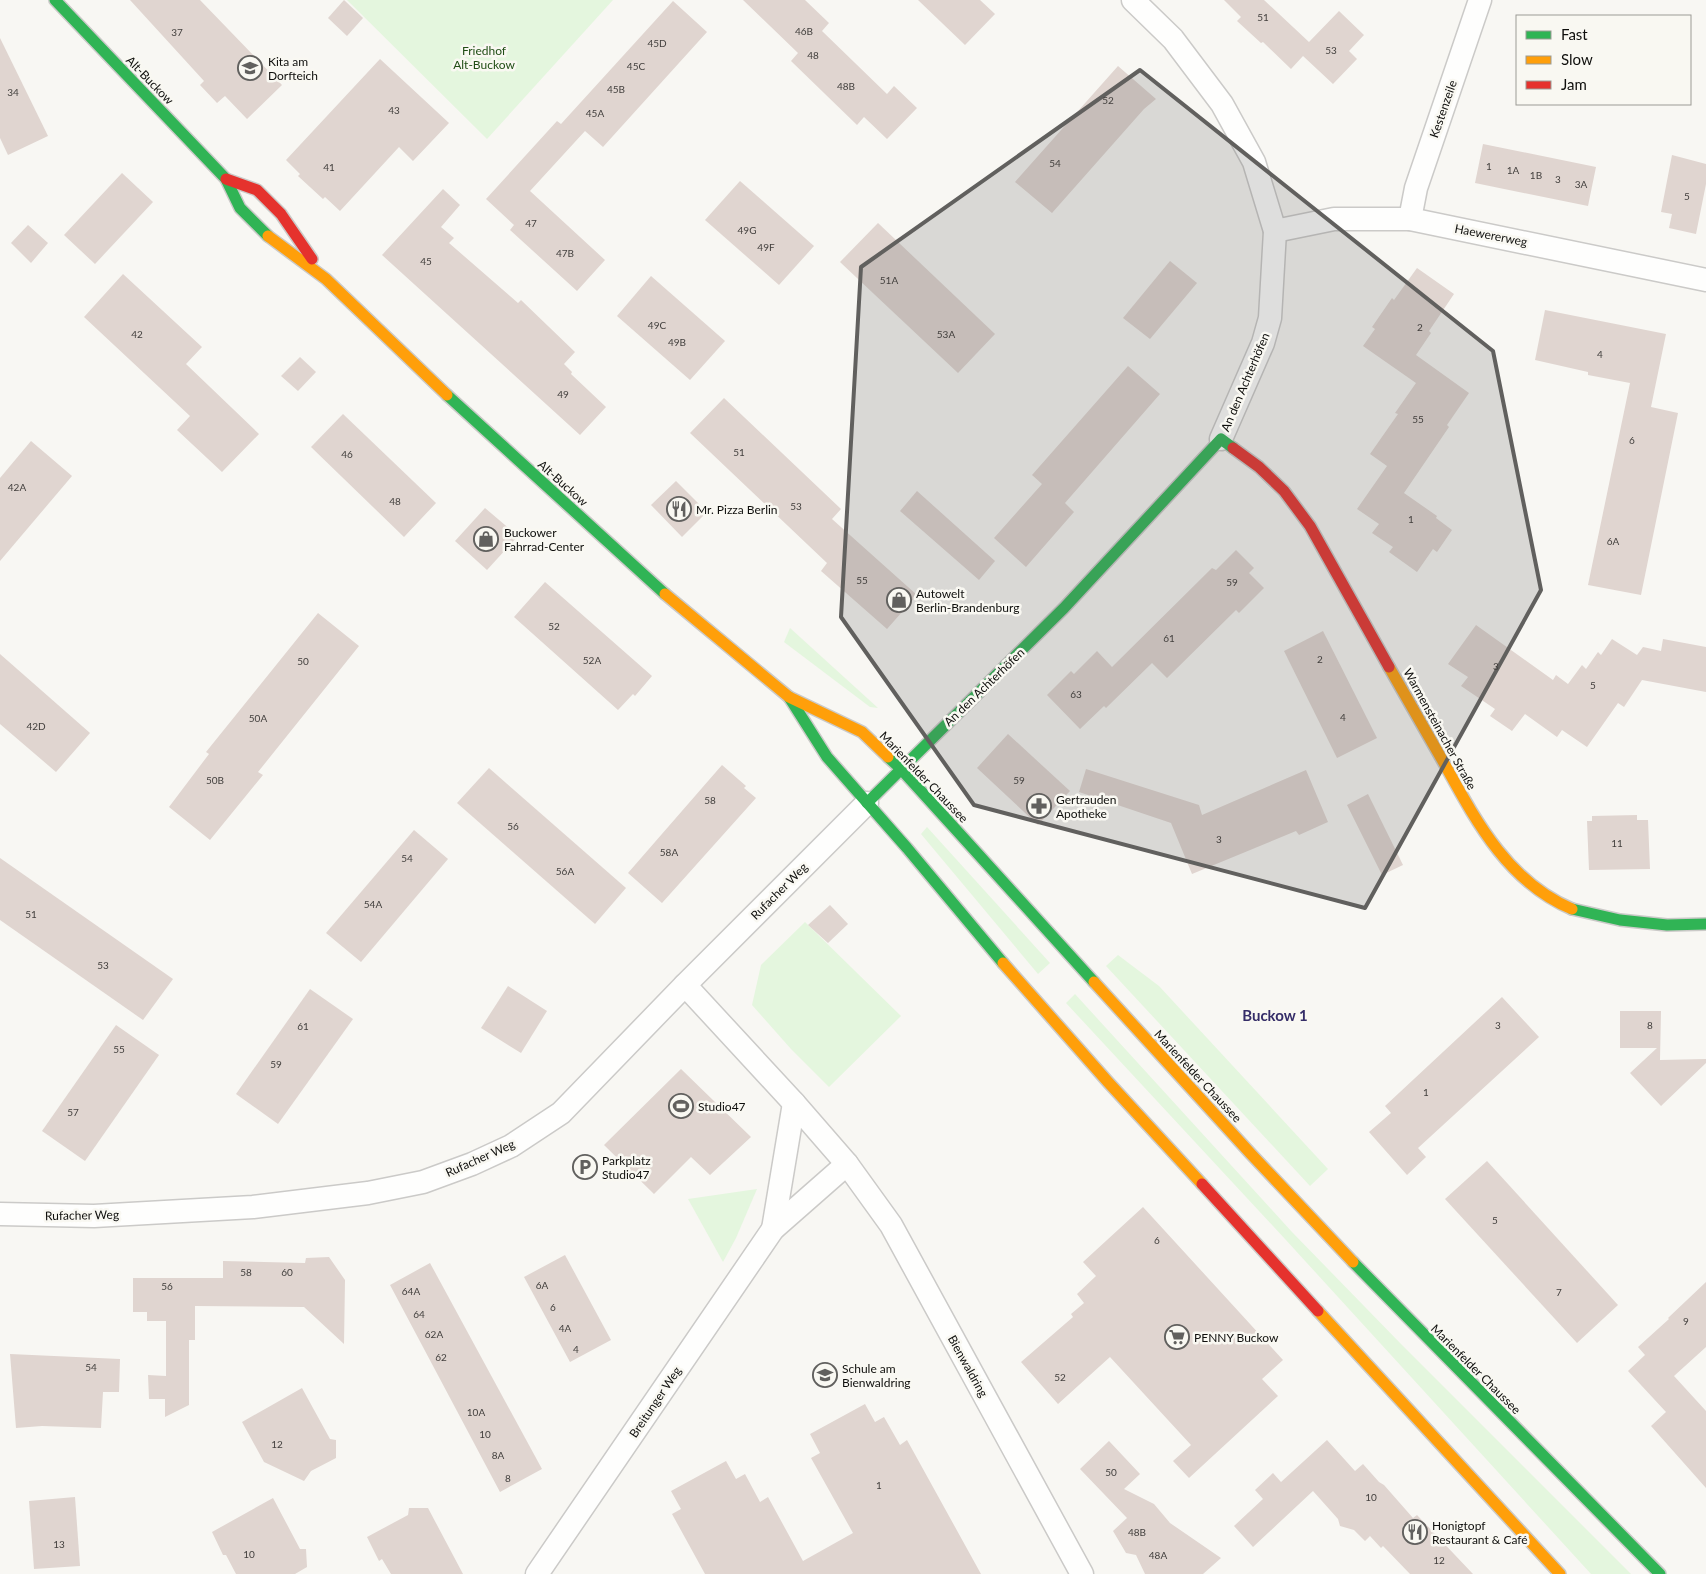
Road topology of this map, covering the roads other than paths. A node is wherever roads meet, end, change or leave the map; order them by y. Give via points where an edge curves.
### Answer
1 (55, 0) edge
2 (1133, 0) edge
3 (1480, 0) edge
4 (226, 179) junction
5 (1410, 219) junction
6 (1275, 231) junction
7 (326, 279) junction
8 (1706, 280) edge
9 (1221, 438) junction
10 (789, 697) junction
11 (901, 769) junction
12 (867, 803) junction
13 (1706, 924) edge
14 (685, 985) junction
15 (794, 1103) junction
16 (847, 1164) junction
17 (0, 1214) edge
18 (773, 1229) junction
19 (537, 1574) edge
20 (1082, 1574) edge
21 (1560, 1574) edge
22 (1660, 1574) edge

1 - 4 main road, Alt-Buckow
2 - 6 street, An den Achterhöfen via 1174,39 1222,104 1254,162
3 - 5 street, Kestenzeile via 1416,188
4 - 7 main road, Alt-Buckow via 240,208 263,232
4 - 7 main road, Alt-Buckow via 257,190 281,214
5 - 6 street, Haewererweg via 1334,220
5 - 8 street, Haewererweg
6 - 9 street, An den Achterhöfen via 1270,318 1264,343
7 - 10 main road, Alt-Buckow via 580,517
9 - 11 main road, An den Achterhöfen via 1064,608
9 - 13 main road, Warmensteinacher Straße via 1284,490 1310,526 1466,803 1510,865 1545,895 1571,909 1620,920 1667,925
10 - 11 main road, Marienfelder Chaussee via 862,732
10 - 12 main road via 827,758
11 - 12 main road, Rufacher Weg
11 - 22 main road, Marienfelder Chaussee via 1300,1208
12 - 14 street, Rufacher Weg
12 - 21 main road via 1108,1082
14 - 15 street
14 - 17 street, Rufacher Weg via 561,1113 511,1146 422,1182 368,1193 253,1207 94,1216
15 - 16 street
15 - 18 street, Breitunger Weg
16 - 18 street, Breitunger Weg
16 - 20 street, Bienwaldring via 891,1224
18 - 19 street, Breitunger Weg

